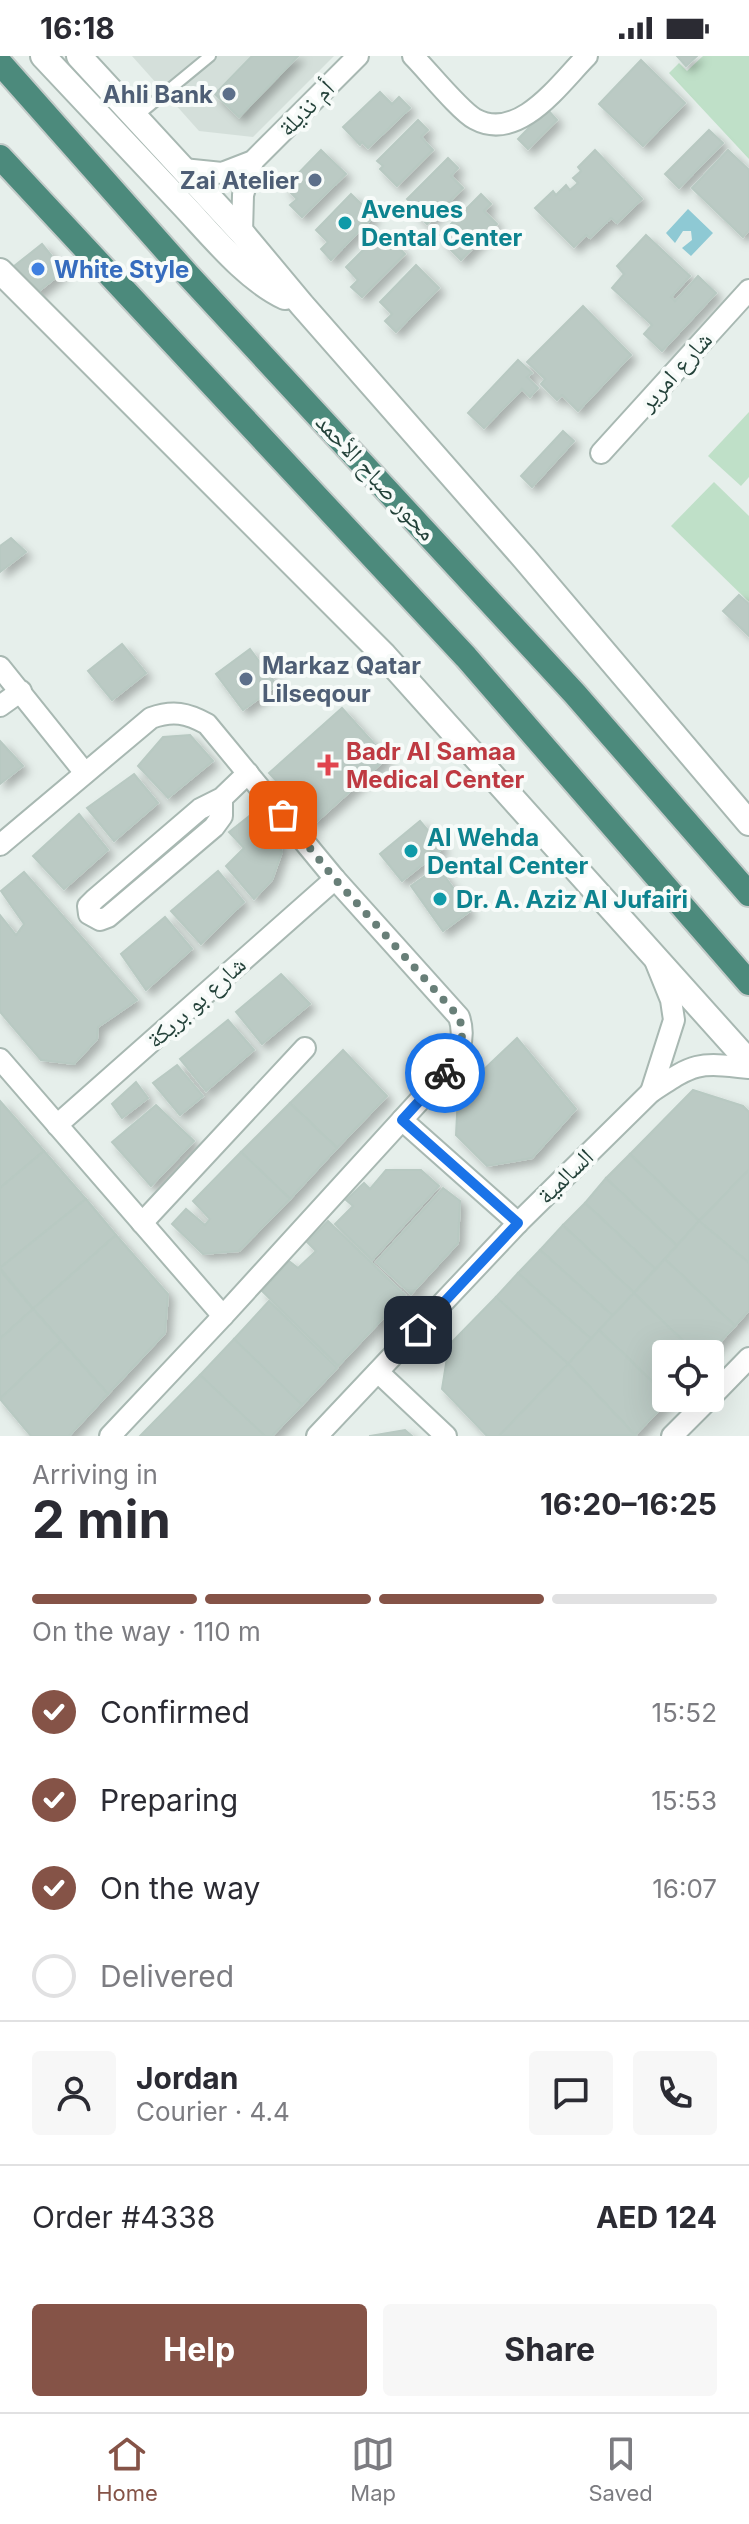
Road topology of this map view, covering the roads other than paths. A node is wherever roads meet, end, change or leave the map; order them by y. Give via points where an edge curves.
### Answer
1 (43, 56) edge
2 (79, 56) edge
3 (210, 56) edge
4 (358, 56) edge
5 (413, 56) edge
6 (587, 56) edge
7 (0, 63) edge
8 (135, 118) junction
9 (0, 157) edge
10 (253, 161) junction
11 (183, 169) junction
12 (242, 233) junction
13 (0, 271) edge
14 (749, 290) edge
15 (302, 305) junction
16 (601, 453) dead end
17 (0, 667) edge
18 (21, 691) junction
19 (0, 706) edge
20 (85, 773) junction
21 (248, 773) junction
22 (222, 798) junction
23 (749, 823) edge
24 (0, 845) edge
25 (149, 853) junction
26 (164, 870) junction
27 (335, 879) junction
28 (749, 894) edge
29 (653, 954) junction
30 (749, 983) edge
31 (305, 1048) dead end
32 (0, 1059) edge
33 (749, 1062) edge
34 (749, 1068) edge
35 (651, 1092) junction
36 (402, 1120) junction
37 (57, 1125) junction
38 (142, 1223) junction
39 (518, 1223) junction
40 (223, 1316) junction
41 (749, 1358) edge
42 (378, 1372) junction
43 (724, 1384) edge
44 (696, 1412) edge
45 (110, 1436) edge
46 (317, 1436) edge
47 (446, 1436) edge
48 (672, 1436) edge

1 - 15 street via 217,241 274,292
2 - 8 street
3 - 8 lane
4 - 10 street, أم نذيلة
5 - 6 street via 473,118 502,124 529,115
7 - 28 highway, محور صباح الأحمد via 575,694
8 - 11 street
9 - 30 highway via 466,657
10 - 11 street, أم نذيلة via 222,173
10 - 12 street via 243,195
11 - 12 street
12 - 15 street
13 - 29 street via 384,655
14 - 16 street, شارع امرير
15 - 23 street
17 - 18 street
18 - 19 street
18 - 20 street
20 - 21 street via 151,718 177,712 207,724
20 - 24 street
21 - 22 street
21 - 27 street
22 - 25 street via 200,809
22 - 26 street via 222,816 214,827
25 - 26 street
25 - 26 street via 88,906 89,914 100,920 108,917
27 - 36 street via 463,1027 453,1064
27 - 37 street, شارع بو بريكة
29 - 33 street
29 - 35 street, السالمية via 674,1020
31 - 38 street
32 - 37 street
34 - 35 street, السالمية via 699,1065
35 - 39 street, السالمية
36 - 39 street
36 - 40 street
37 - 38 street
38 - 40 street
39 - 42 street, السالمية
40 - 45 street
41 - 43 street
42 - 46 street, السالمية
42 - 47 street
44 - 48 street

